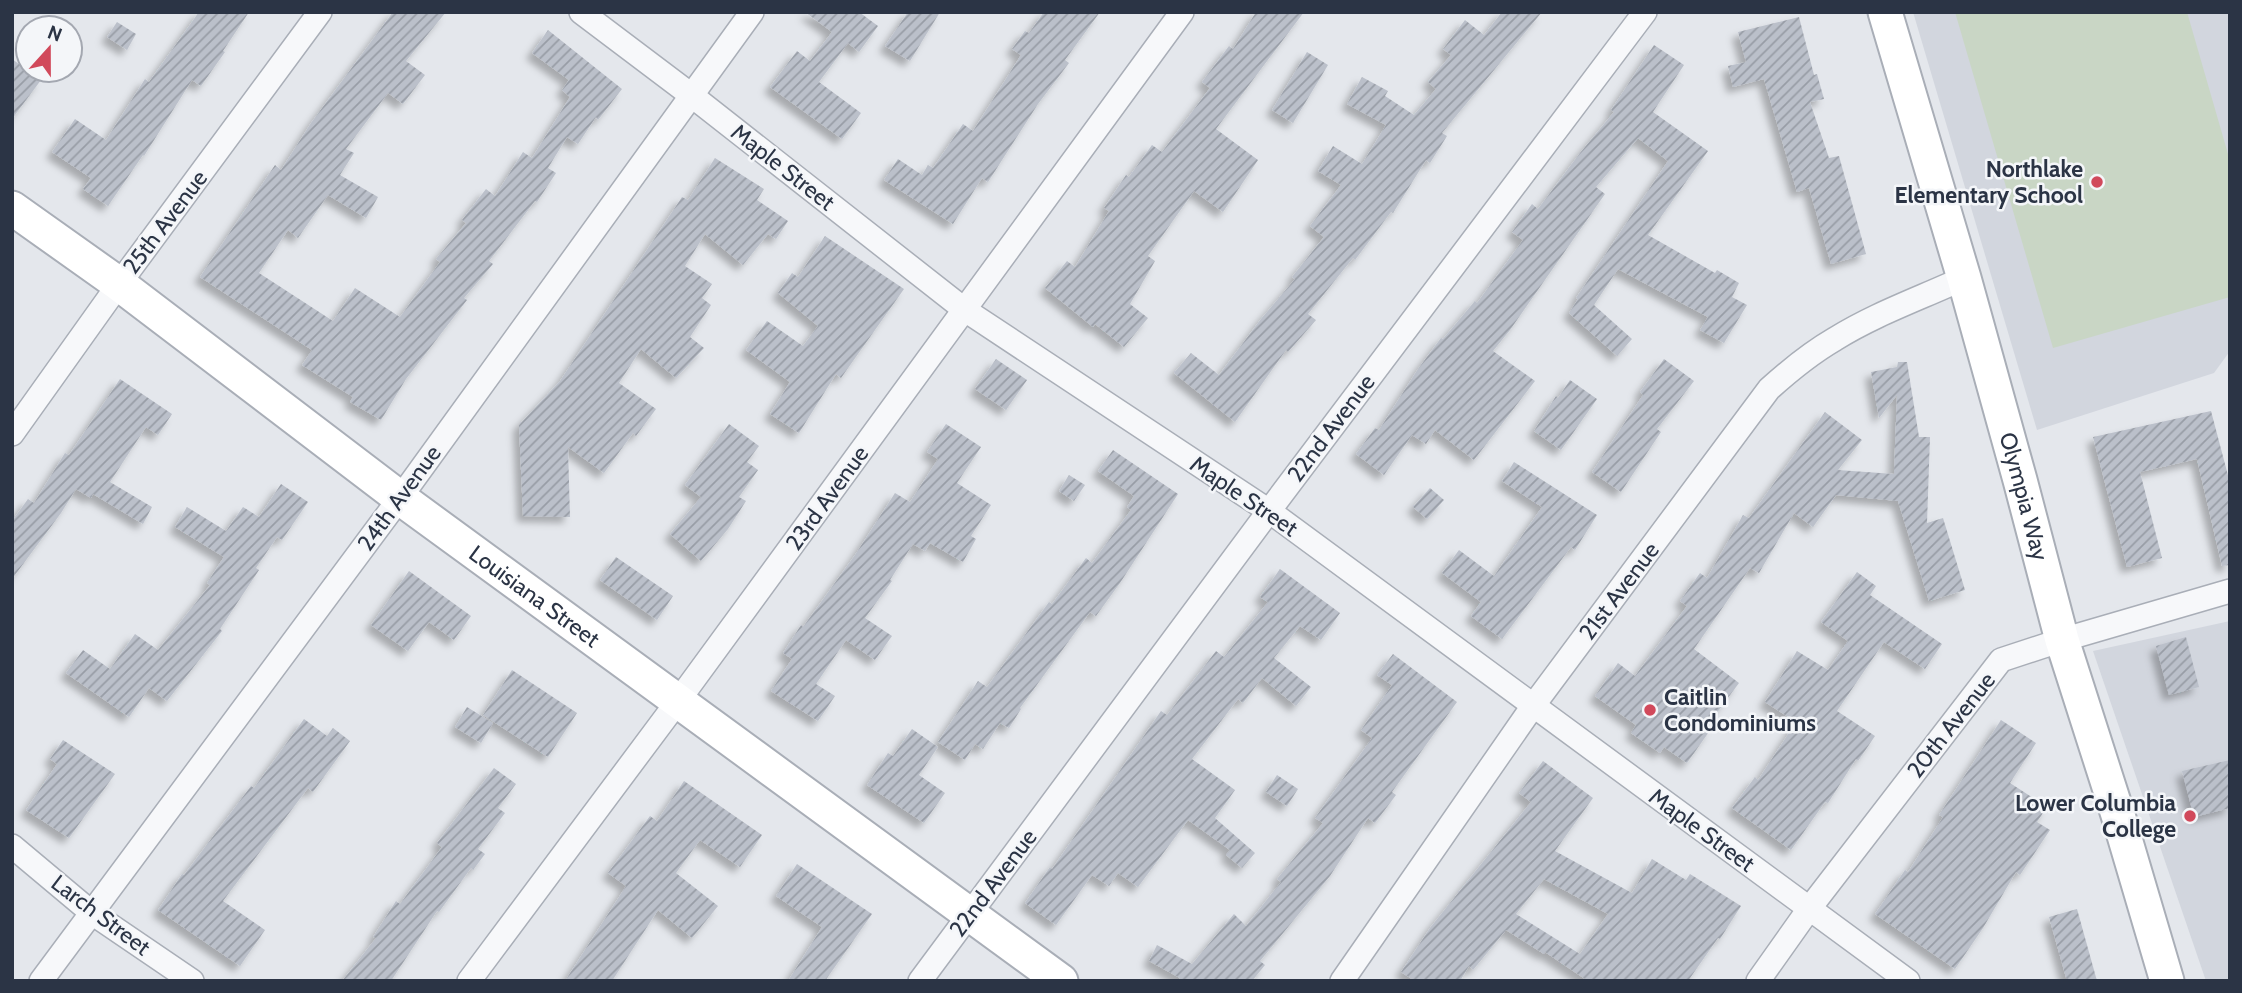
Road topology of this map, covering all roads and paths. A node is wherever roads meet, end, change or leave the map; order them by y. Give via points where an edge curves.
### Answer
1 (320, 12) edge
2 (581, 12) edge
3 (752, 12) edge
4 (1182, 12) edge
5 (1644, 12) edge
6 (1885, 12) edge
7 (691, 95) junction
8 (12, 208) edge
9 (1964, 278) junction
10 (119, 284) junction
11 (965, 310) junction
12 (12, 434) edge
13 (400, 498) junction
14 (1269, 511) junction
15 (2230, 591) edge
16 (2062, 640) junction
17 (678, 701) junction
18 (1533, 706) junction
19 (12, 846) edge
20 (1809, 909) junction
21 (92, 912) junction
22 (971, 913) junction
23 (41, 981) edge
24 (192, 981) edge
25 (469, 981) edge
26 (920, 981) edge
27 (1061, 981) edge
28 (1342, 981) edge
29 (1758, 981) edge
30 (1908, 981) edge
31 (2167, 981) edge

1 - 10 street, 25th Avenue
2 - 7 street, Maple Street
3 - 7 street, 24th Avenue
4 - 11 street, 23rd Avenue
5 - 14 street, 22nd Avenue
6 - 9 street, Olympia Way
7 - 11 street, Maple Street
7 - 13 street, 24th Avenue
8 - 10 street, Louisiana Street
9 - 16 street, Olympia Way
9 - 18 street, 21st Avenue via 1835,338 1769,389
10 - 12 street, 25th Avenue
10 - 13 street, Louisiana Street
11 - 14 street, Maple Street
11 - 17 street, 23rd Avenue
13 - 17 street, Louisiana Street
13 - 21 street, 24th Avenue
14 - 18 street, Maple Street
14 - 22 street, 22nd Avenue
15 - 16 street, 20th Avenue
16 - 20 street, 20th Avenue via 2001,660
16 - 31 street, Olympia Way
17 - 22 street, Louisiana Street
17 - 25 street, 23rd Avenue
18 - 20 street, Maple Street
18 - 28 street, 21st Avenue
19 - 21 street, Larch Street
20 - 29 street, 20th Avenue
20 - 30 street, Maple Street
21 - 23 street, 24th Avenue
21 - 24 street, Larch Street
22 - 26 street, 22nd Avenue
22 - 27 street, Louisiana Street

